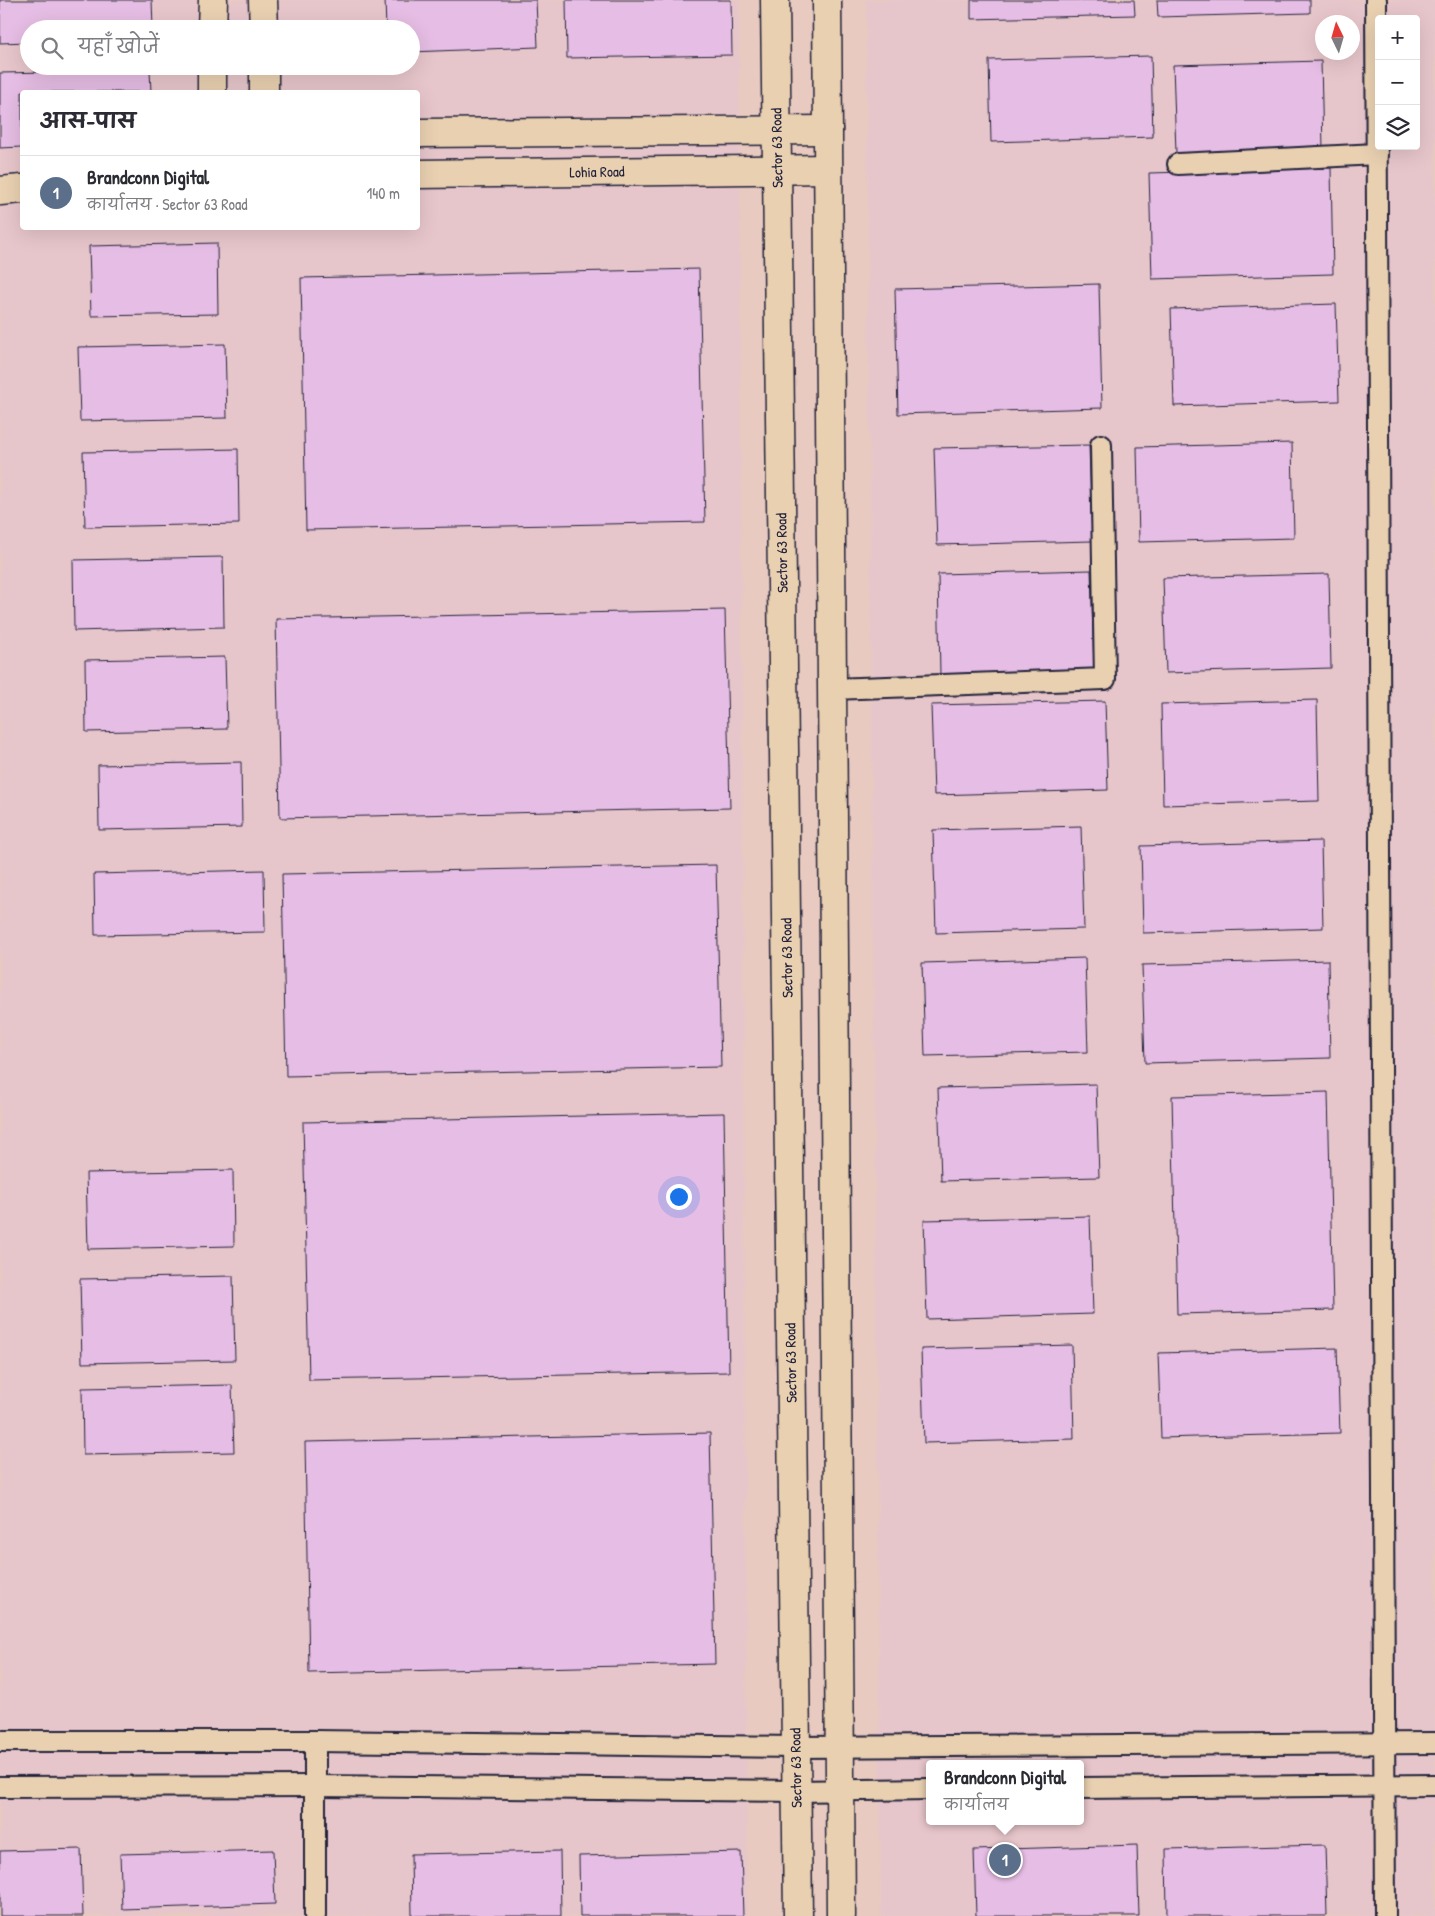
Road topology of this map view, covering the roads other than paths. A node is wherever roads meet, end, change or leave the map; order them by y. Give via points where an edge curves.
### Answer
1 (213, 0) edge
2 (263, 0) edge
3 (776, 0) edge
4 (827, 0) edge
5 (1376, 0) edge
6 (212, 20) edge
7 (264, 20) edge
8 (212, 75) edge
9 (264, 75) edge
10 (212, 90) edge
11 (264, 90) edge
12 (777, 130) junction
13 (828, 130) junction
14 (420, 133) edge
15 (1377, 154) junction
16 (1178, 164) dead end
17 (828, 169) junction
18 (778, 171) junction
19 (420, 174) edge
20 (20, 189) edge
21 (0, 191) edge
22 (1101, 445) dead end
23 (832, 689) junction
24 (0, 1741) edge
25 (315, 1741) junction
26 (1384, 1743) junction
27 (1435, 1744) edge
28 (796, 1747) junction
29 (840, 1747) junction
30 (1384, 1785) junction
31 (1435, 1785) edge
32 (315, 1786) junction
33 (0, 1787) edge
34 (1084, 1788) edge
35 (926, 1789) edge
36 (840, 1790) junction
37 (796, 1791) junction
38 (315, 1916) edge
39 (798, 1916) edge
40 (841, 1916) edge
41 (1385, 1916) edge

1 - 6 street
2 - 7 street
3 - 12 street, Sector 63 Road
4 - 13 street
5 - 15 lane
8 - 10 street
9 - 11 street
12 - 13 street
12 - 14 street
12 - 18 street, Sector 63 Road
13 - 17 street
15 - 16 lane
15 - 26 lane
17 - 18 street, Lohia Road
17 - 23 street
18 - 19 street, Lohia Road
18 - 28 street, Sector 63 Road
20 - 21 street
22 - 23 lane via 1106,679
23 - 29 street
24 - 25 lane
25 - 28 lane
25 - 32 lane
26 - 27 lane
26 - 29 lane
26 - 30 lane
28 - 29 lane
28 - 37 street, Sector 63 Road
29 - 36 street
30 - 31 lane
30 - 34 lane
30 - 41 lane
32 - 33 lane
32 - 37 lane
32 - 38 lane
35 - 36 lane
36 - 37 lane
36 - 40 street
37 - 39 street, Sector 63 Road

